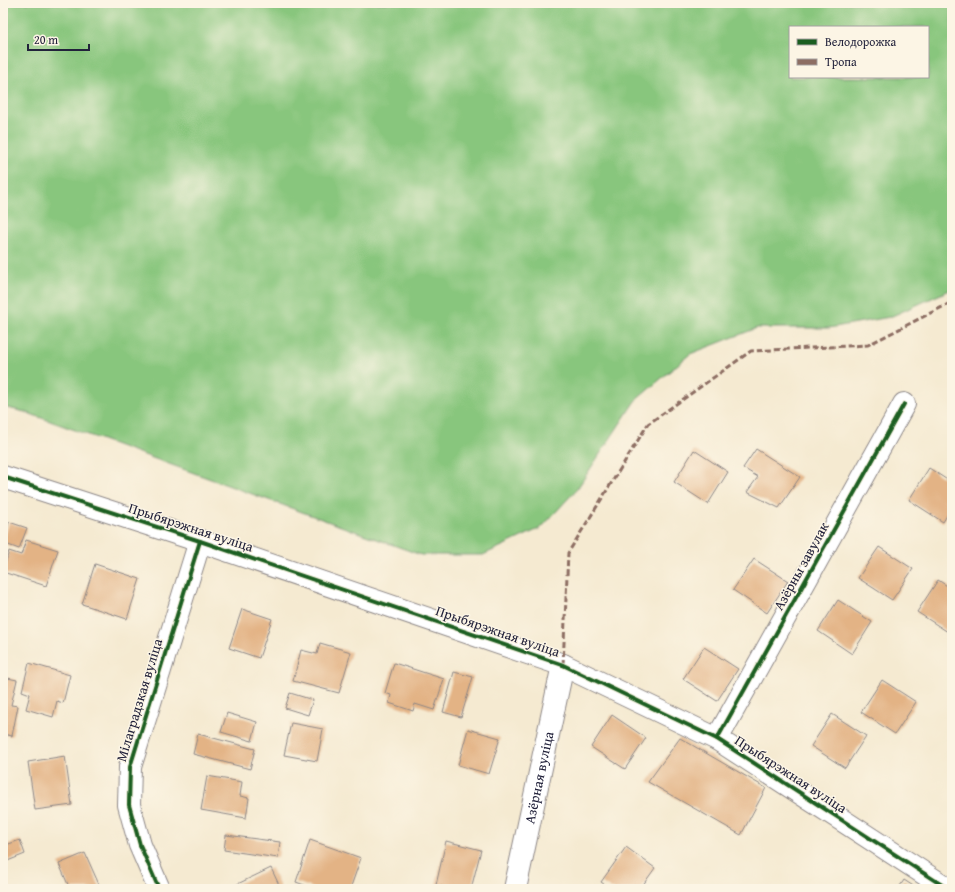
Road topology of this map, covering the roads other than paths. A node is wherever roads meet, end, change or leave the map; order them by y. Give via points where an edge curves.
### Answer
1 (904, 404) dead end
2 (3, 476) edge
3 (200, 541) junction
4 (563, 665) junction
5 (717, 738) junction
6 (159, 889) edge
7 (515, 889) edge
8 (948, 889) edge

1 - 5 street, Азёрны завулак
2 - 3 street, Прыбярэжная вуліца
3 - 4 street, Прыбярэжная вуліца
3 - 6 street, Мілаградзкая вуліца via 130,767 129,805 140,845
4 - 5 street, Прыбярэжная вуліца
4 - 7 street, Азёрная вуліца
5 - 8 street, Прыбярэжная вуліца

